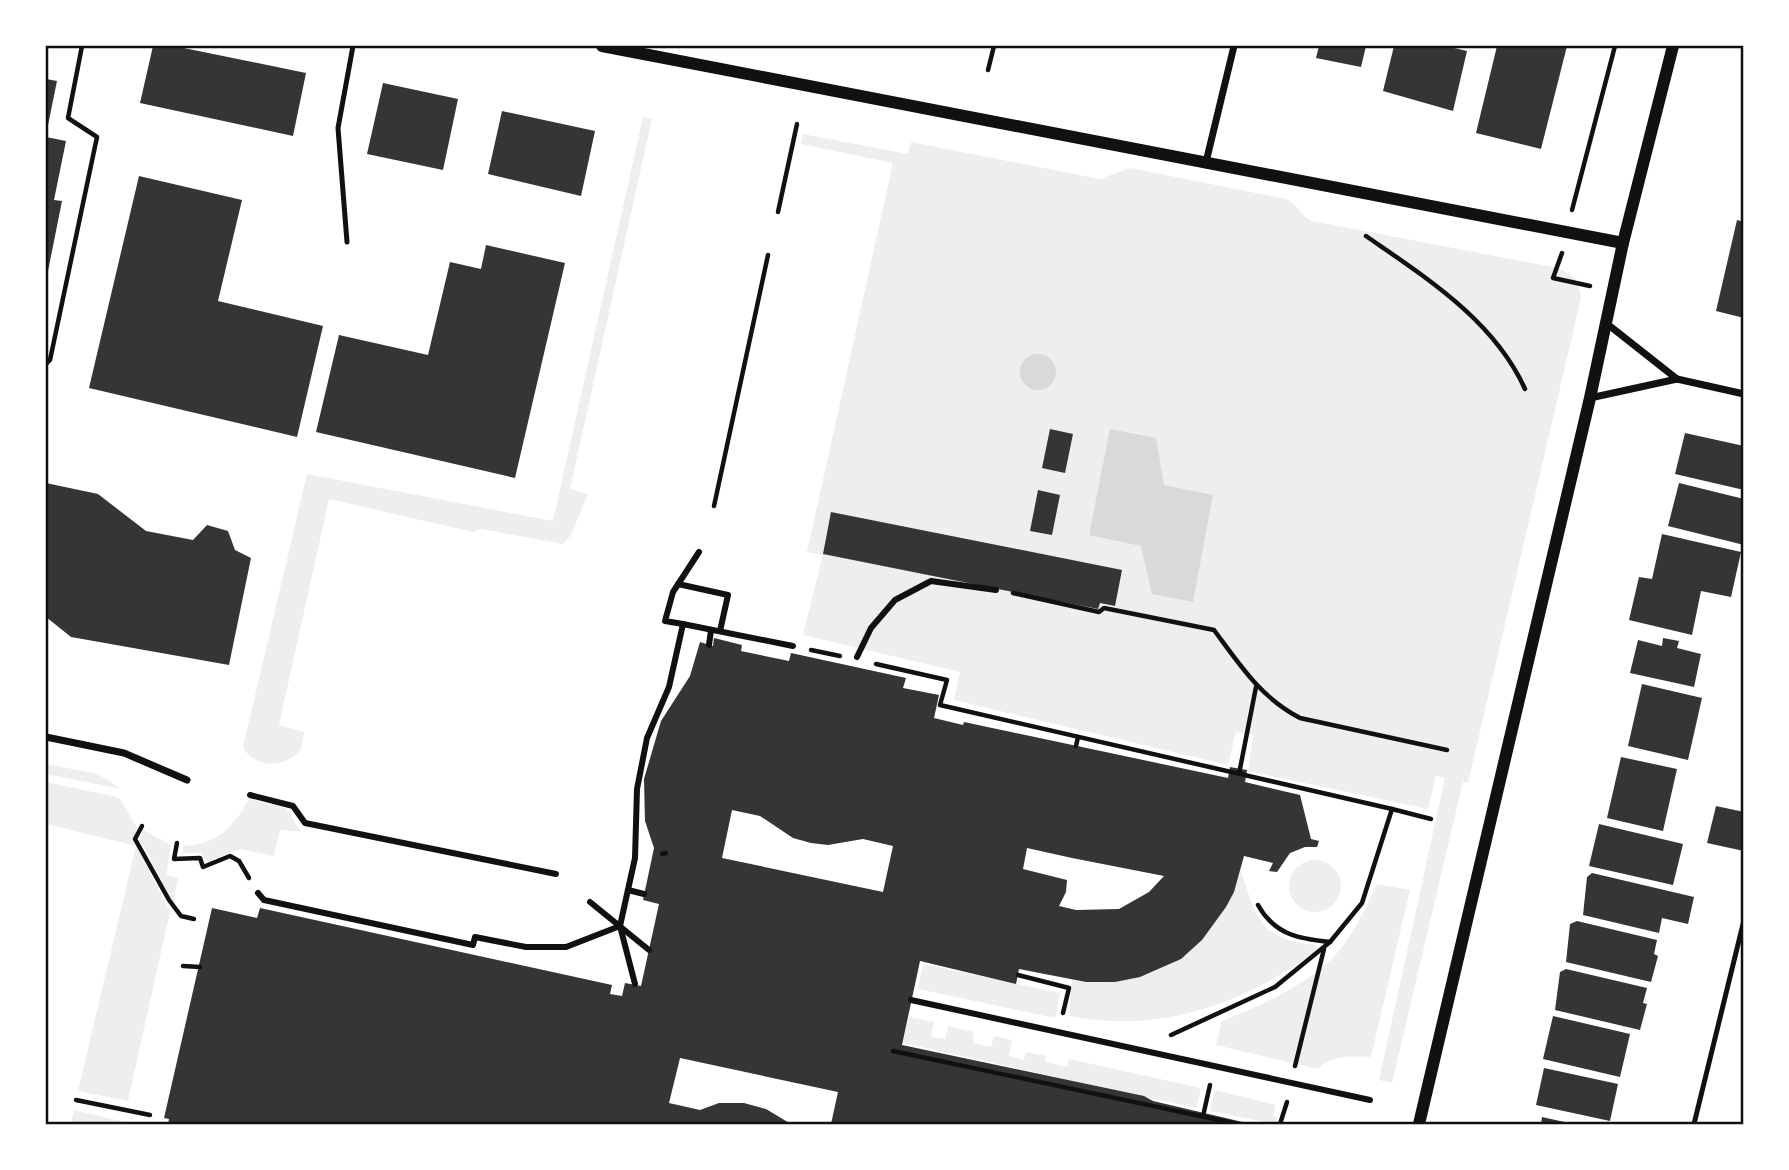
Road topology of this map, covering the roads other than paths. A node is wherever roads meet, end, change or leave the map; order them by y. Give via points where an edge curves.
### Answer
1 (353, 46) edge
2 (602, 46) edge
3 (1234, 46) edge
4 (1673, 46) edge
5 (1206, 163) junction
6 (347, 242) dead end
7 (1623, 243) junction
8 (1606, 323) junction
9 (1677, 379) junction
10 (1744, 394) edge
11 (1590, 398) junction
12 (699, 552) dead end
13 (678, 584) junction
14 (996, 590) road end
15 (682, 624) junction
16 (711, 630) junction
17 (720, 631) junction
18 (709, 645) dead end
19 (793, 646) road end
20 (857, 657) dead end
21 (46, 737) edge
22 (187, 780) dead end
23 (250, 795) dead end
24 (556, 874) dead end
25 (628, 890) junction
26 (258, 893) dead end
27 (644, 894) dead end
28 (590, 902) dead end
29 (1744, 920) edge
30 (620, 926) junction
31 (649, 950) dead end
32 (635, 984) dead end
33 (911, 1000) dead end
34 (1370, 1100) dead end
35 (1419, 1125) edge
36 (1694, 1125) edge

1 - 6 lane via 338,128
2 - 5 street
3 - 5 street
4 - 7 street
5 - 7 street
7 - 8 street
8 - 9 street
8 - 11 street
9 - 10 street
9 - 11 street
11 - 35 street
12 - 13 street
13 - 15 street via 665,621
13 - 17 street via 728,595
14 - 20 street via 931,581 895,600 871,628
15 - 16 street
15 - 25 street via 669,687 647,738 637,789 635,858
16 - 17 street
16 - 18 street
17 - 19 street
21 - 22 street via 124,753
23 - 24 street via 293,806 305,823
25 - 27 street
25 - 30 street
26 - 30 street via 264,900 473,945 475,937 526,947 566,947
28 - 30 street
29 - 36 lane
30 - 31 street
30 - 32 street
33 - 34 street

